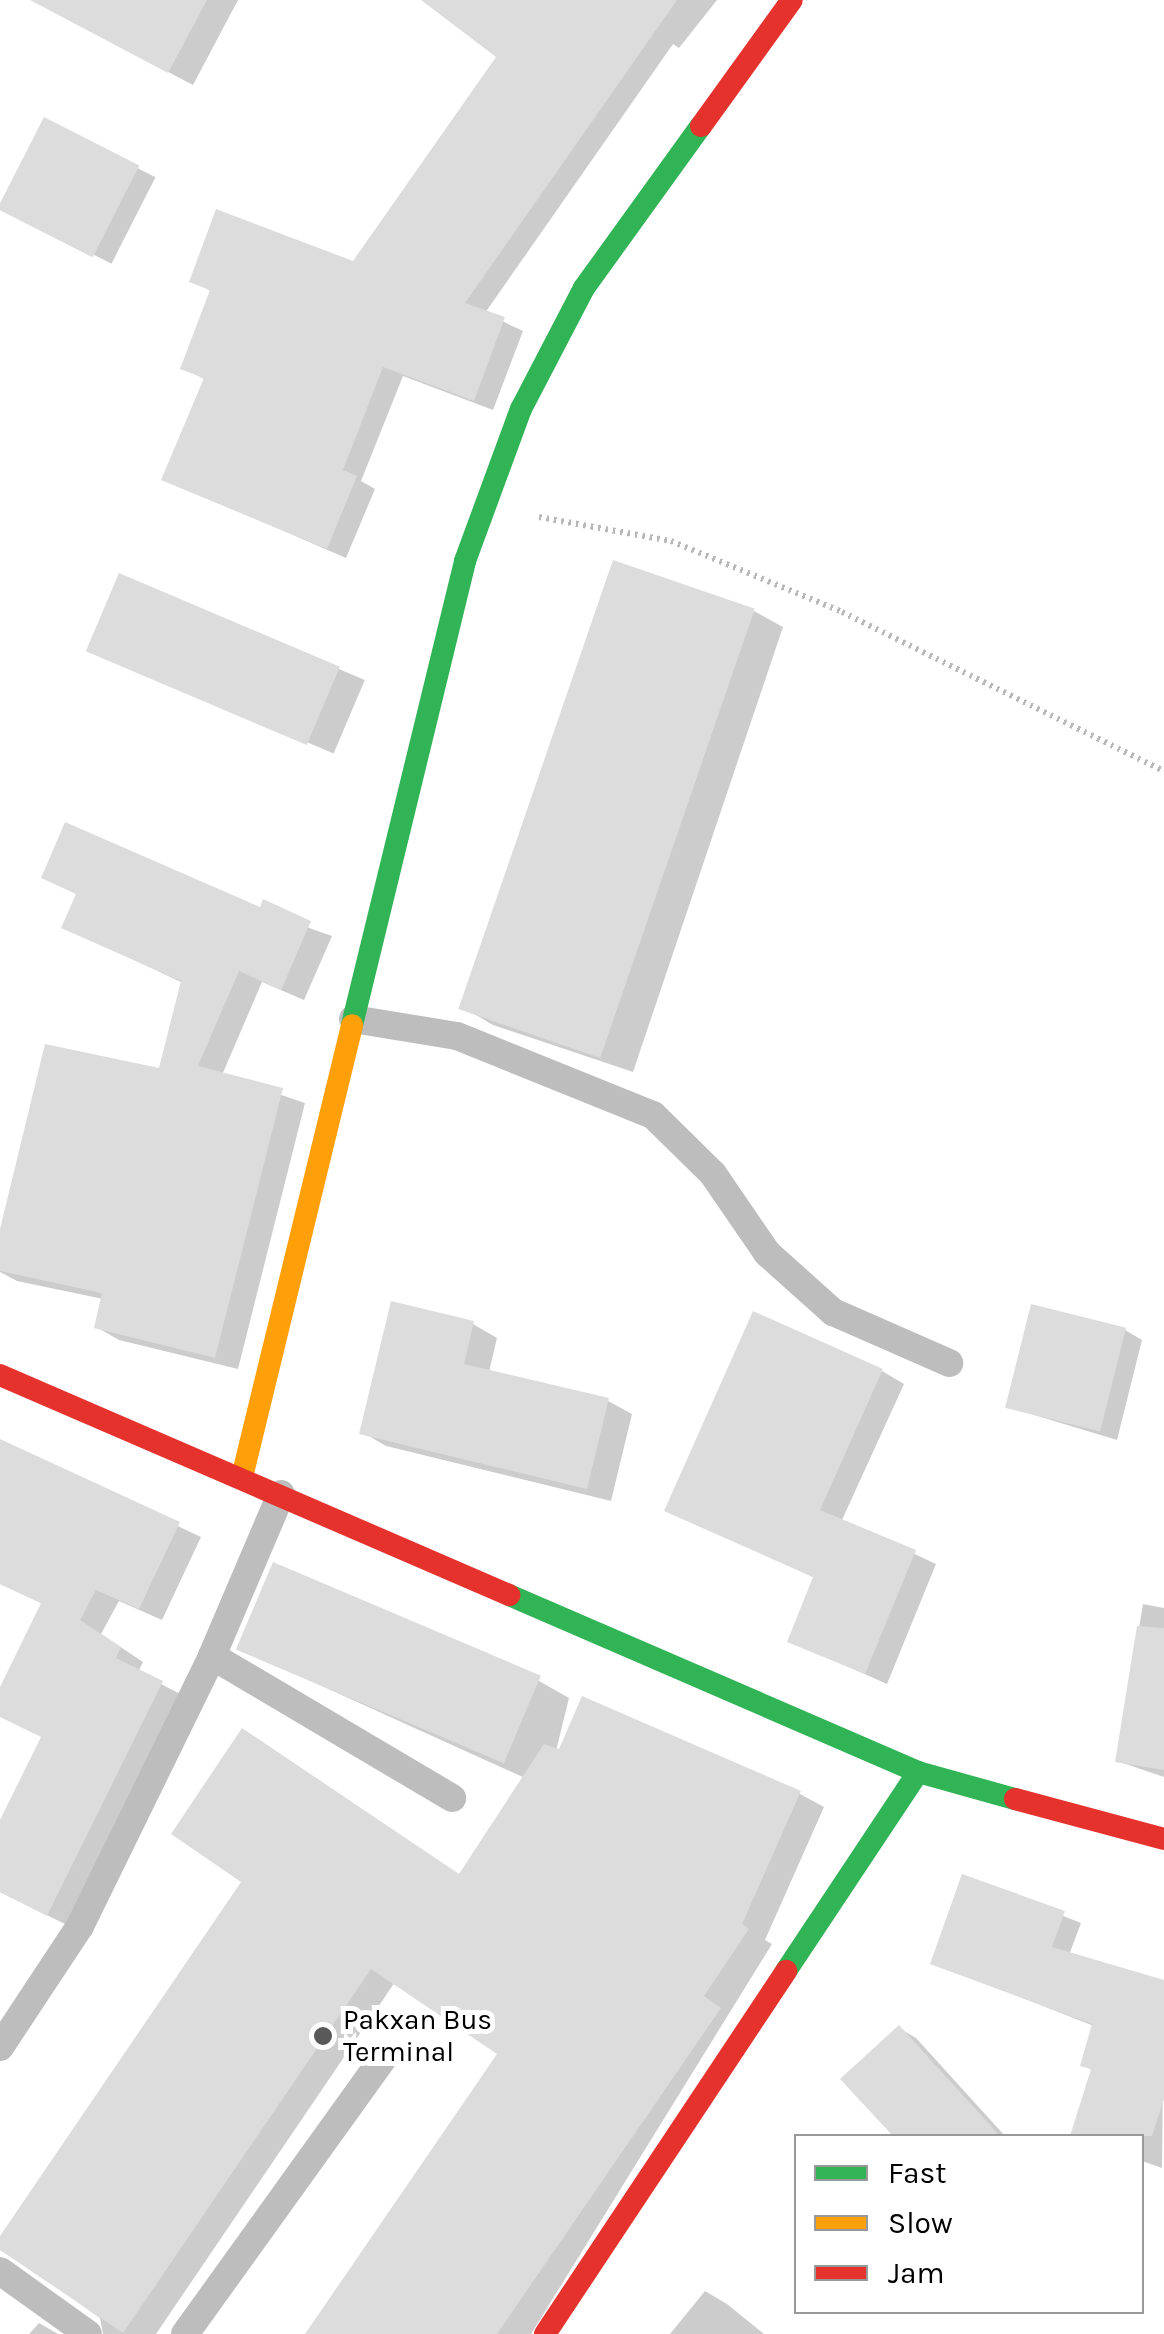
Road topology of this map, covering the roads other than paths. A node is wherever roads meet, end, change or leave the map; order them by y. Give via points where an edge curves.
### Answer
1 (792, 0) edge
2 (353, 1019) junction
3 (950, 1363) dead end
4 (0, 1375) edge
5 (242, 1477) junction
6 (281, 1494) junction
7 (212, 1656) junction
8 (918, 1772) junction
9 (452, 1798) dead end
10 (1164, 1839) edge
11 (0, 2047) edge
12 (385, 2056) dead end
13 (0, 2271) edge
14 (88, 2334) edge
15 (185, 2334) edge
16 (544, 2334) edge

1 - 2 street via 584,288 521,409 464,561
2 - 3 lane via 456,1036 653,1115 713,1174 767,1253 833,1312
2 - 5 street
4 - 5 street
5 - 6 street
6 - 7 lane
6 - 8 street
7 - 9 lane
7 - 11 lane via 80,1926
8 - 10 street
8 - 16 street
12 - 15 lane
13 - 14 lane

